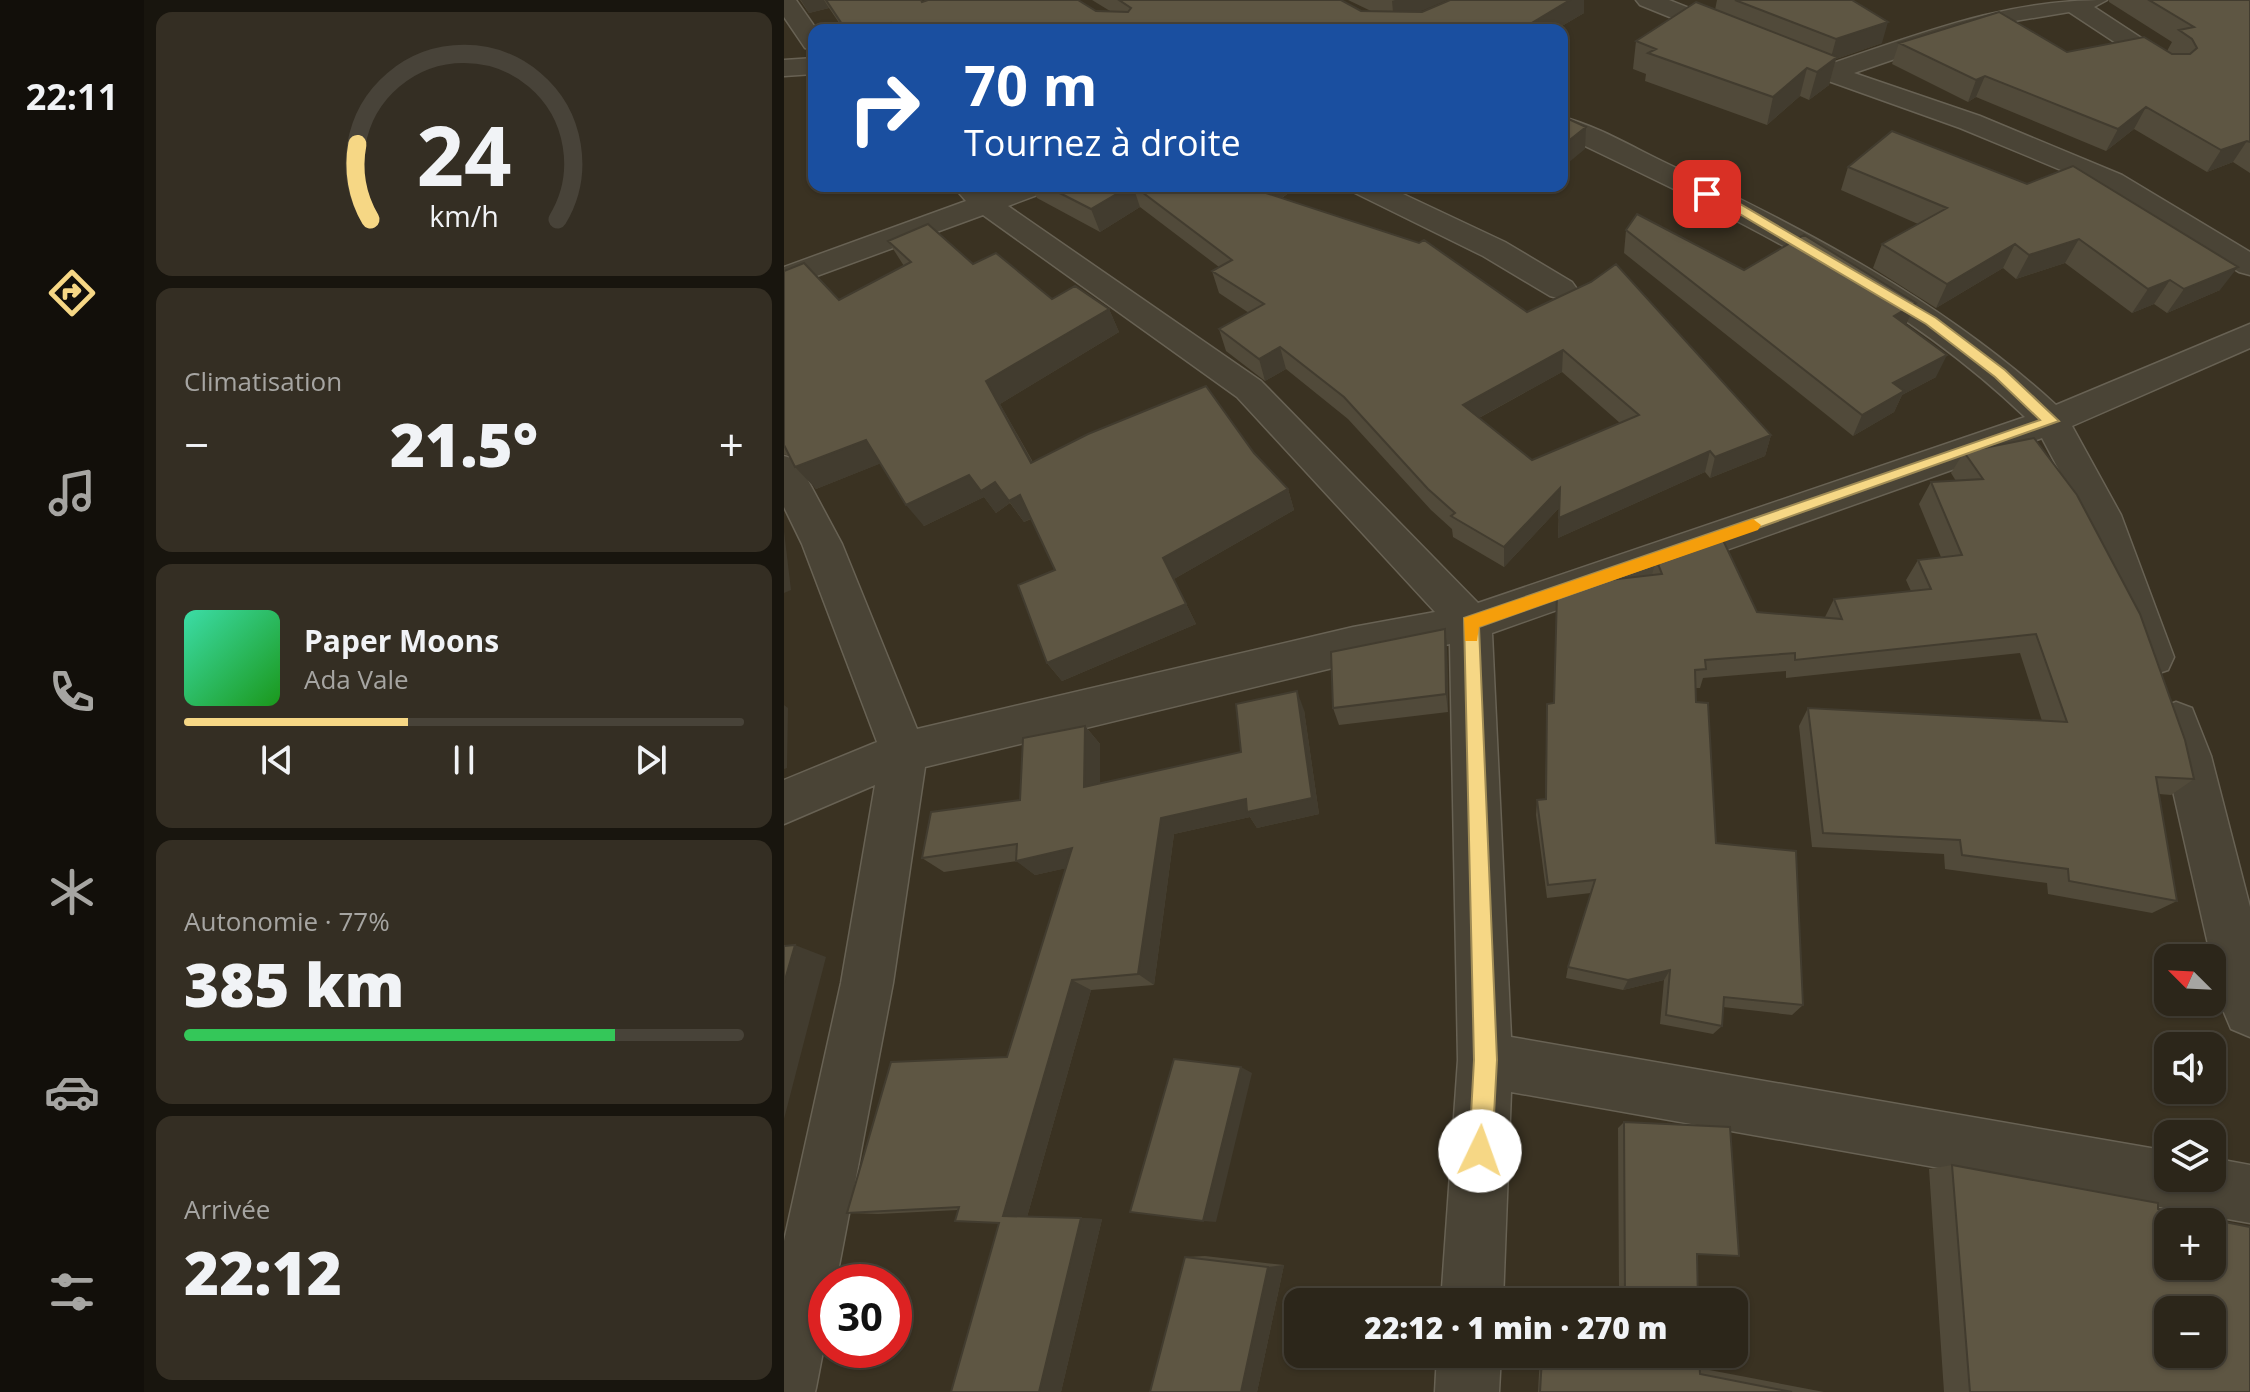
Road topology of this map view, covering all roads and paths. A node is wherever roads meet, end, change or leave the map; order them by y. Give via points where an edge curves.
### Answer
1 (784, 0) edge
2 (1648, 0) edge
3 (2085, 2) edge
4 (808, 34) edge
5 (808, 66) edge
6 (2169, 67) edge
7 (784, 68) edge
8 (1829, 73) junction
9 (1568, 128) edge
10 (1001, 192) edge
11 (1375, 192) edge
12 (978, 196) edge
13 (2250, 265) edge
14 (784, 278) edge
15 (1561, 289) dead end
16 (2250, 335) edge
17 (2051, 421) junction
18 (784, 470) edge
19 (1471, 623) junction
20 (904, 752) junction
21 (784, 802) edge
22 (2250, 1010) edge
23 (1485, 1060) junction
24 (2250, 1194) edge
25 (1473, 1288) edge
26 (1468, 1368) edge
27 (784, 1388) edge
28 (1467, 1392) edge

1 - 4 street
2 - 8 street
3 - 6 street
3 - 8 street via 1992,18
5 - 7 street
8 - 13 street via 1970,122 2112,181
9 - 17 street via 1735,207 1931,321 2000,373
10 - 12 street
11 - 15 street via 1494,249
12 - 14 street
12 - 19 street via 1249,389
16 - 17 street
17 - 19 street
17 - 22 street via 2102,515 2188,756
18 - 20 street via 822,544
19 - 20 street via 1353,645
19 - 23 street
20 - 21 street
20 - 27 street via 867,983
23 - 24 street
23 - 25 street
26 - 28 street

